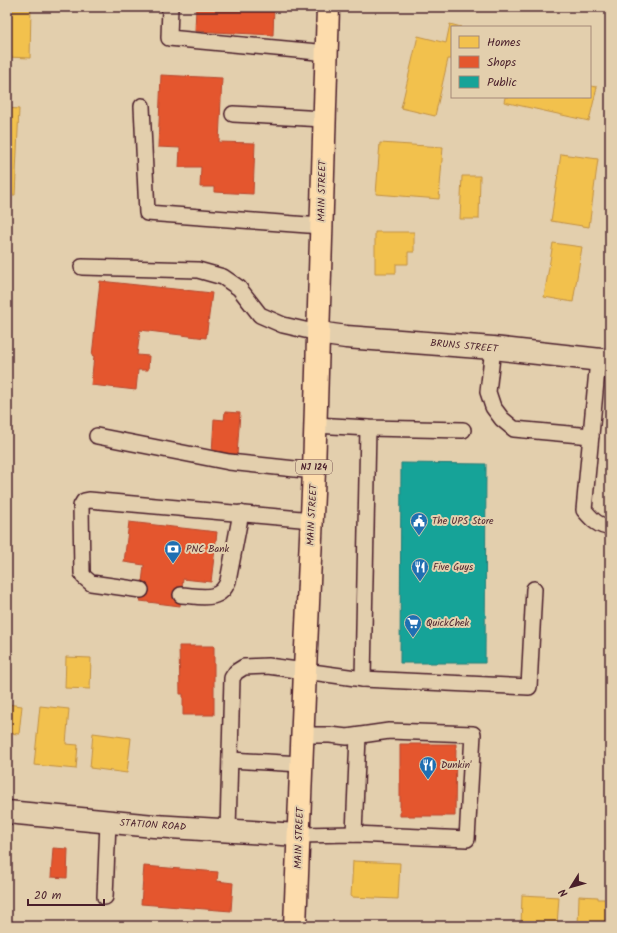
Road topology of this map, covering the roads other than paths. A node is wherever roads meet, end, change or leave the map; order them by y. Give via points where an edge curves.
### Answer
1 (170, 7) edge
2 (328, 7) edge
3 (328, 53) junction
4 (142, 106) dead end
5 (233, 114) dead end
6 (324, 119) junction
7 (321, 226) junction
8 (82, 267) dead end
9 (318, 333) junction
10 (493, 348) junction
11 (604, 361) edge
12 (315, 425) junction
13 (368, 428) junction
14 (463, 430) dead end
15 (97, 436) dead end
16 (591, 436) junction
17 (314, 471) junction
18 (241, 513) junction
19 (312, 520) junction
20 (610, 527) edge
21 (534, 589) dead end
22 (141, 590) dead end
23 (181, 595) dead end
24 (305, 670) junction
25 (363, 679) junction
26 (303, 735) junction
27 (358, 736) junction
28 (230, 760) junction
29 (301, 764) junction
30 (7, 812) edge
31 (108, 822) junction
32 (228, 830) junction
33 (354, 834) junction
34 (298, 835) junction
35 (105, 897) dead end
36 (295, 926) edge

1 - 3 lane via 169,38
2 - 3 main road, MAIN STREET / NJ 124
3 - 6 main road, MAIN STREET / NJ 124
4 - 7 lane via 147,213
5 - 6 lane
6 - 7 main road, MAIN STREET / NJ 124
7 - 9 main road, MAIN STREET / NJ 124
8 - 9 lane via 198,270 223,277 239,288 260,315 283,325
9 - 10 street, BRUNS STREET
9 - 12 main road, MAIN STREET / NJ 124
10 - 11 street, BRUNS STREET
10 - 16 lane via 488,392 493,407 502,419 514,429
11 - 16 lane
12 - 13 lane
12 - 17 main road, MAIN STREET / NJ 124
13 - 14 lane
13 - 25 lane
15 - 17 lane via 229,462
16 - 20 lane via 584,510 594,521
17 - 19 main road, MAIN STREET / NJ 124
18 - 19 lane
18 - 22 lane via 84,501 81,506 84,577 91,583
18 - 23 lane via 225,588 215,596
19 - 24 main road, MAIN STREET / NJ 124
21 - 25 lane via 529,687
24 - 25 lane
24 - 26 main road, MAIN STREET / NJ 124
24 - 28 lane via 268,666 244,667 236,672 232,678
26 - 27 lane
26 - 29 main road, MAIN STREET / NJ 124
27 - 33 lane
27 - 33 lane via 389,731 473,734 467,838
28 - 29 lane
28 - 32 lane
29 - 34 main road, MAIN STREET / NJ 124
30 - 31 street, STATION ROAD
31 - 32 street, STATION ROAD
31 - 35 lane
32 - 34 street, STATION ROAD
33 - 34 lane
34 - 36 main road, MAIN STREET / NJ 124

